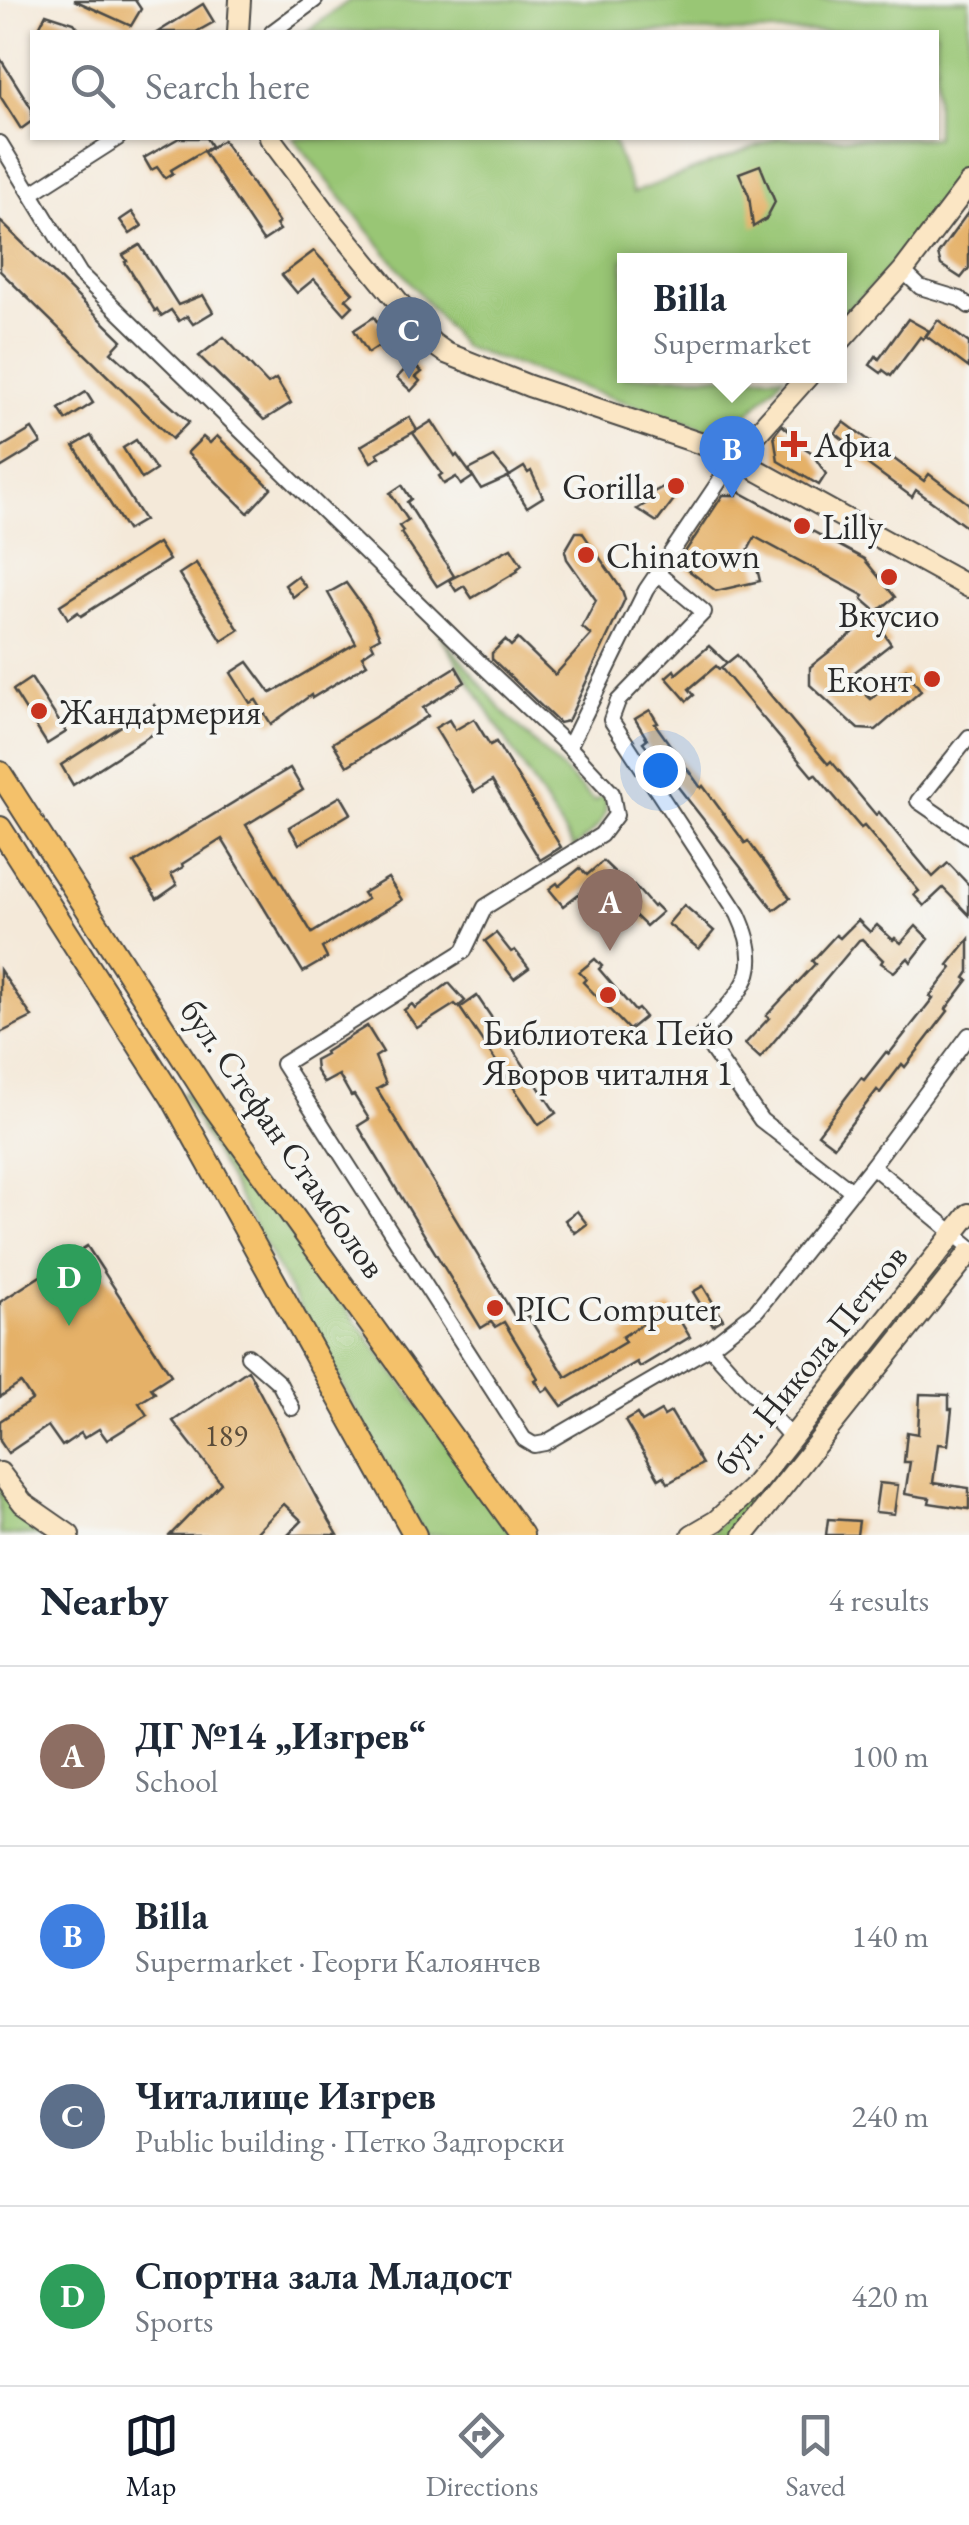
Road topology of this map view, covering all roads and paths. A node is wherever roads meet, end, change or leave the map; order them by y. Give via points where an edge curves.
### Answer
1 (240, 0) edge
2 (315, 0) edge
3 (238, 30) edge
4 (275, 30) edge
5 (115, 140) edge
6 (272, 140) edge
7 (0, 143) edge
8 (969, 184) edge
9 (32, 193) junction
10 (902, 271) junction
11 (969, 306) edge
12 (847, 333) edge
13 (802, 383) edge
14 (734, 458) junction
15 (657, 573) junction
16 (969, 587) edge
17 (969, 737) edge
18 (570, 746) junction
19 (3, 779) edge
20 (0, 828) edge
21 (969, 836) edge
22 (969, 1035) edge
23 (872, 1166) junction
24 (852, 1191) junction
25 (969, 1214) edge
26 (964, 1244) edge
27 (710, 1347) junction
28 (248, 1356) dead end
29 (292, 1408) dead end
30 (792, 1438) junction
31 (0, 1474) edge
32 (755, 1531) edge
33 (69, 1535) edge
34 (415, 1535) edge
35 (522, 1535) edge
36 (692, 1535) edge

1 - 3 street
2 - 4 street
5 - 9 street
6 - 14 street via 446,354
7 - 9 street
8 - 10 street
9 - 18 street via 80,274
10 - 11 street via 920,287
10 - 12 street
13 - 14 street
14 - 15 street
14 - 16 street
15 - 18 street
15 - 24 street via 704,612 618,701 611,720 748,936 753,966 702,1036 761,1120
17 - 21 street via 918,801
18 - 27 street via 612,793 612,824 485,907 464,951 283,1064 524,1439 545,1444
19 - 35 main road, бул. Стефан Стамболов via 213,1105
20 - 34 main road, бул. Стефан Стамболов via 172,1096
22 - 23 street
23 - 24 street
23 - 26 street
24 - 27 street via 757,1310
25 - 26 street, бул. Никола Петков
26 - 30 street, бул. Никола Петков
26 - 32 street, бул. Никола Петков
27 - 30 street
28 - 29 street
30 - 36 street, бул. Никола Петков via 751,1490
31 - 33 street via 23,1503

